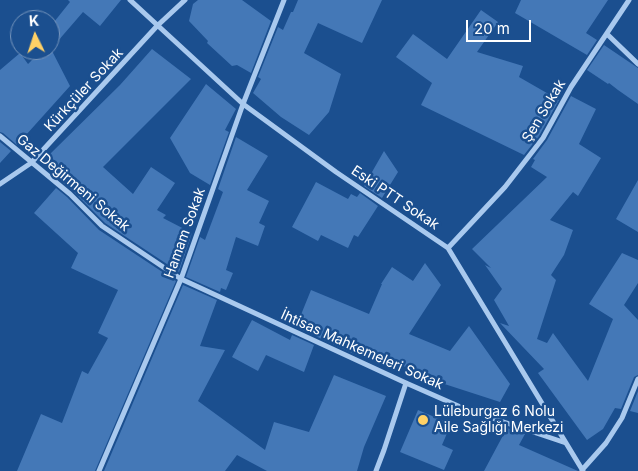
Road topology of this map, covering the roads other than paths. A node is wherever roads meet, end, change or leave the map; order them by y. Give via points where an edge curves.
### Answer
1 (130, 0) edge
2 (185, 0) edge
3 (284, 0) edge
4 (629, 0) edge
5 (158, 26) junction
6 (606, 34) junction
7 (638, 64) edge
8 (243, 104) junction
9 (0, 136) edge
10 (32, 163) junction
11 (0, 184) edge
12 (448, 248) junction
13 (182, 280) junction
14 (638, 379) edge
15 (406, 383) junction
16 (566, 443) junction
17 (582, 470) edge
18 (99, 471) edge
19 (376, 471) edge

1 - 5 street, Eski PTT Sokak
2 - 5 street, Kürkçüler Sokak
3 - 8 street, Hamam Sokak
4 - 6 street, Şen Sokak
5 - 8 street, Eski PTT Sokak
5 - 10 street, Kürkçüler Sokak
6 - 7 street
6 - 12 street, Şen Sokak via 543,138 505,187
8 - 12 street, Eski PTT Sokak
8 - 13 street, Hamam Sokak
9 - 10 street, Gaz Değirmeni Sokak
10 - 11 street, Kürkçüler Sokak
10 - 13 street, Gaz Değirmeni Sokak via 102,226
12 - 16 street, Eski PTT Sokak
13 - 15 street, İhtisas Mahkemeleri Sokak
13 - 18 street, Hamam Sokak
14 - 17 street via 622,418 606,443
15 - 16 street, İhtisas Mahkemeleri Sokak via 465,409
15 - 19 street
16 - 17 street, Eski PTT Sokak

